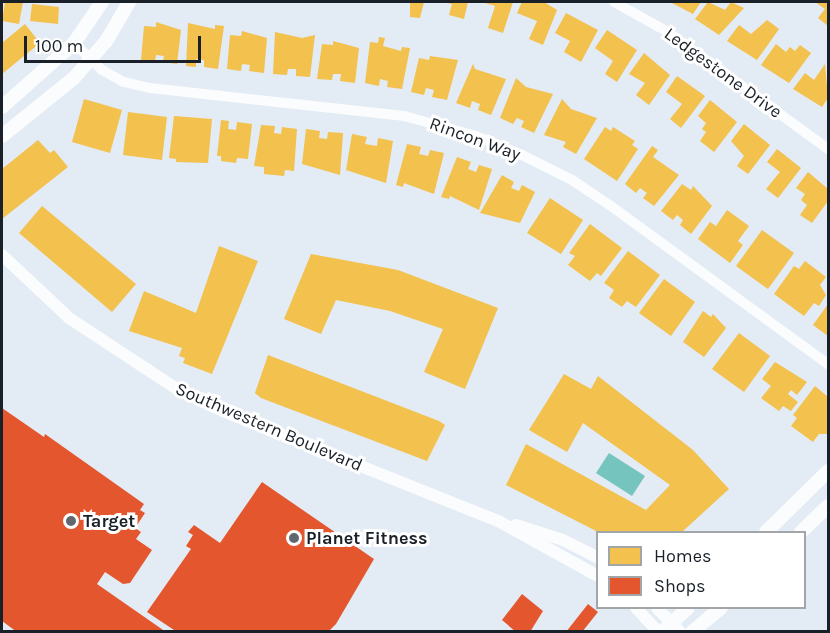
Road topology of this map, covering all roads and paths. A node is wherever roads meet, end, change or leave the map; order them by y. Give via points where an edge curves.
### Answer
1 (102, 2) edge
2 (129, 2) edge
3 (614, 2) edge
4 (74, 44) junction
5 (91, 60) junction
6 (2, 107) edge
7 (2, 136) edge
8 (828, 149) edge
9 (2, 255) edge
10 (828, 364) edge
11 (828, 471) edge
12 (828, 506) edge
13 (500, 522) junction
14 (767, 531) edge
15 (802, 531) edge
16 (596, 557) edge
17 (596, 575) edge
18 (638, 609) edge
19 (658, 609) edge
20 (687, 609) edge
21 (720, 609) edge
22 (668, 629) edge
23 (692, 632) edge

1 - 4 main road
2 - 5 main road
3 - 8 street, Ledgestone Drive via 668,32
4 - 5 street, Rincon Way
4 - 6 main road
5 - 7 main road
5 - 10 street, Rincon Way via 124,82 150,88 370,110 476,136 572,180
9 - 13 street, Southwestern Boulevard via 69,318 174,387 223,411
11 - 14 main road
12 - 15 main road
13 - 16 street, Southwestern Boulevard via 563,540
13 - 17 street, Southwestern Boulevard
18 - 22 street
19 - 22 street
20 - 22 main road
21 - 23 main road

